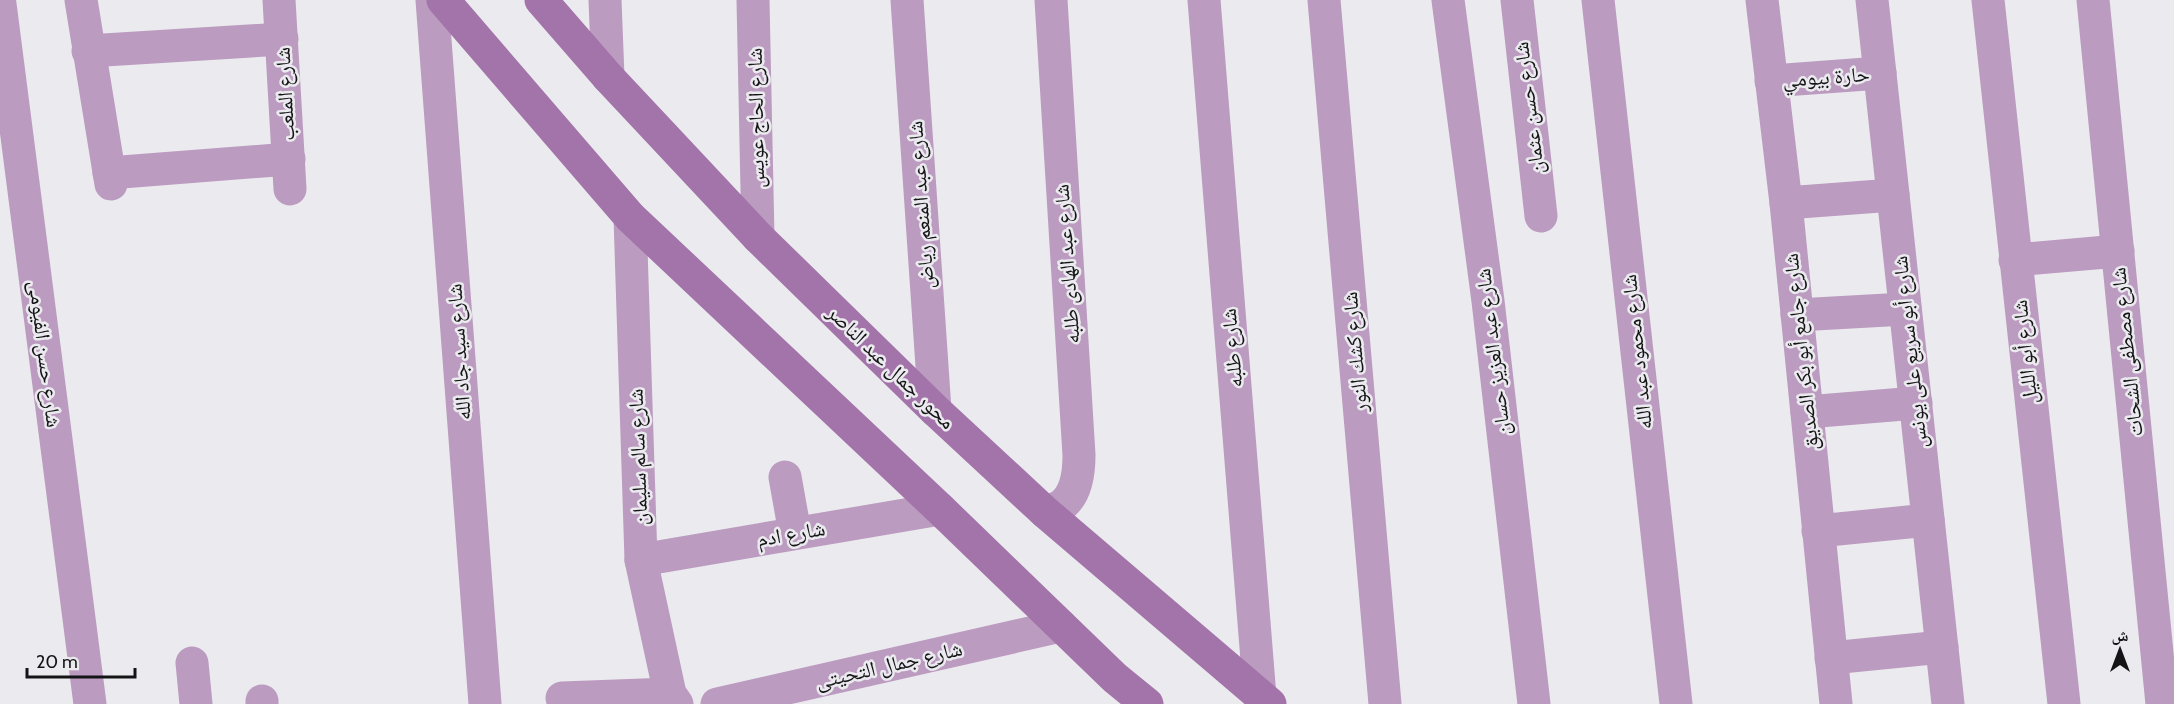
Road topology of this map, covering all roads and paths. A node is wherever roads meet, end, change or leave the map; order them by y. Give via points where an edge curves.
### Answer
1 (81, 0) edge
2 (279, 0) edge
3 (432, 0) edge
4 (443, 0) edge
5 (541, 0) edge
6 (605, 0) edge
7 (753, 0) edge
8 (907, 0) edge
9 (1051, 0) edge
10 (1204, 0) edge
11 (1324, 0) edge
12 (1448, 0) edge
13 (1516, 0) edge
14 (1598, 0) edge
15 (1762, 0) edge
16 (1872, 0) edge
17 (1988, 0) edge
18 (2093, 0) edge
19 (0, 4) edge
20 (282, 39) junction
21 (88, 51) junction
22 (1880, 73) junction
23 (608, 77) junction
24 (1771, 81) junction
25 (1893, 195) junction
26 (1786, 203) junction
27 (1542, 216) dead end
28 (630, 217) junction
29 (758, 237) junction
30 (2118, 251) junction
31 (2015, 260) junction
32 (1905, 309) junction
33 (1797, 315) junction
34 (1916, 403) junction
35 (935, 410) junction
36 (1806, 412) junction
37 (785, 477) dead end
38 (940, 509) junction
39 (1045, 512) junction
40 (1928, 520) junction
41 (1818, 531) junction
42 (795, 533) junction
43 (641, 560) junction
44 (1061, 626) junction
45 (1942, 647) junction
46 (1831, 658) junction
47 (192, 663) dead end
48 (1115, 691) edge
49 (562, 698) dead end
50 (673, 699) edge
51 (1265, 700) edge
52 (90, 704) edge
53 (195, 704) edge
54 (485, 704) edge
55 (717, 704) edge
56 (1147, 704) edge
57 (1385, 704) edge
58 (1534, 704) edge
59 (1676, 704) edge
60 (1836, 704) edge
61 (1948, 704) edge
62 (2064, 704) edge
63 (2162, 704) edge

1 - 21 street
2 - 20 street, شارع الملعب
3 - 54 street, شارع سيد جاد الله
4 - 28 street
5 - 23 street, محور جمال عبد الناصر
6 - 23 street
7 - 29 street, شارع الحاج عويس
8 - 35 street, شارع عبد المنعم رياض
9 - 39 street, شارع عبد الهادى طلبه via 1079,474 1060,507
10 - 51 street, شارع طلبه
11 - 57 street, شارع كشك النور
12 - 58 street, شارع عبد العزيز حسان via 1488,301
13 - 27 street, شارع حسن عثمان
14 - 59 street, شارع محمود عبد الله
15 - 24 street, شارع جامع أبو بكر الصديق
16 - 22 street, شارع أبو سريع على يونس
17 - 31 street, شارع أبو الليل
18 - 30 street, شارع مصطفى الشحات
19 - 52 street, شارع حسن الفيومى
20 - 21 street
20 - 21 street, شارع الملعب via 290,174 110,178
22 - 24 street, حارة بيومي
22 - 25 street, شارع أبو سريع على يونس
23 - 29 street, محور جمال عبد الناصر
24 - 26 street, شارع جامع أبو بكر الصديق
25 - 26 street
25 - 32 street, شارع أبو سريع على يونس
26 - 33 street, شارع جامع أبو بكر الصديق
28 - 38 street
28 - 43 street, شارع سالم سليمان
29 - 35 street, محور جمال عبد الناصر
30 - 31 street
30 - 63 street, شارع مصطفى الشحات
31 - 62 street, شارع أبو الليل
32 - 33 street
32 - 34 street, شارع أبو سريع على يونس
33 - 36 street, شارع جامع أبو بكر الصديق
34 - 36 street
34 - 40 street, شارع أبو سريع على يونس
35 - 39 street, محور جمال عبد الناصر
36 - 41 street, شارع جامع أبو بكر الصديق
37 - 42 street
38 - 42 street, شارع ادم
38 - 44 street
39 - 51 street, محور جمال عبد الناصر
40 - 41 street
40 - 45 street, شارع أبو سريع على يونس
41 - 46 street, شارع جامع أبو بكر الصديق
42 - 43 street, شارع ادم
43 - 50 street, شارع سالم سليمان
44 - 48 street
44 - 55 street, شارع جمال التحيتى
45 - 46 street
45 - 61 street, شارع أبو سريع على يونس
46 - 60 street, شارع جامع أبو بكر الصديق
47 - 53 street
48 - 56 street
49 - 50 street

